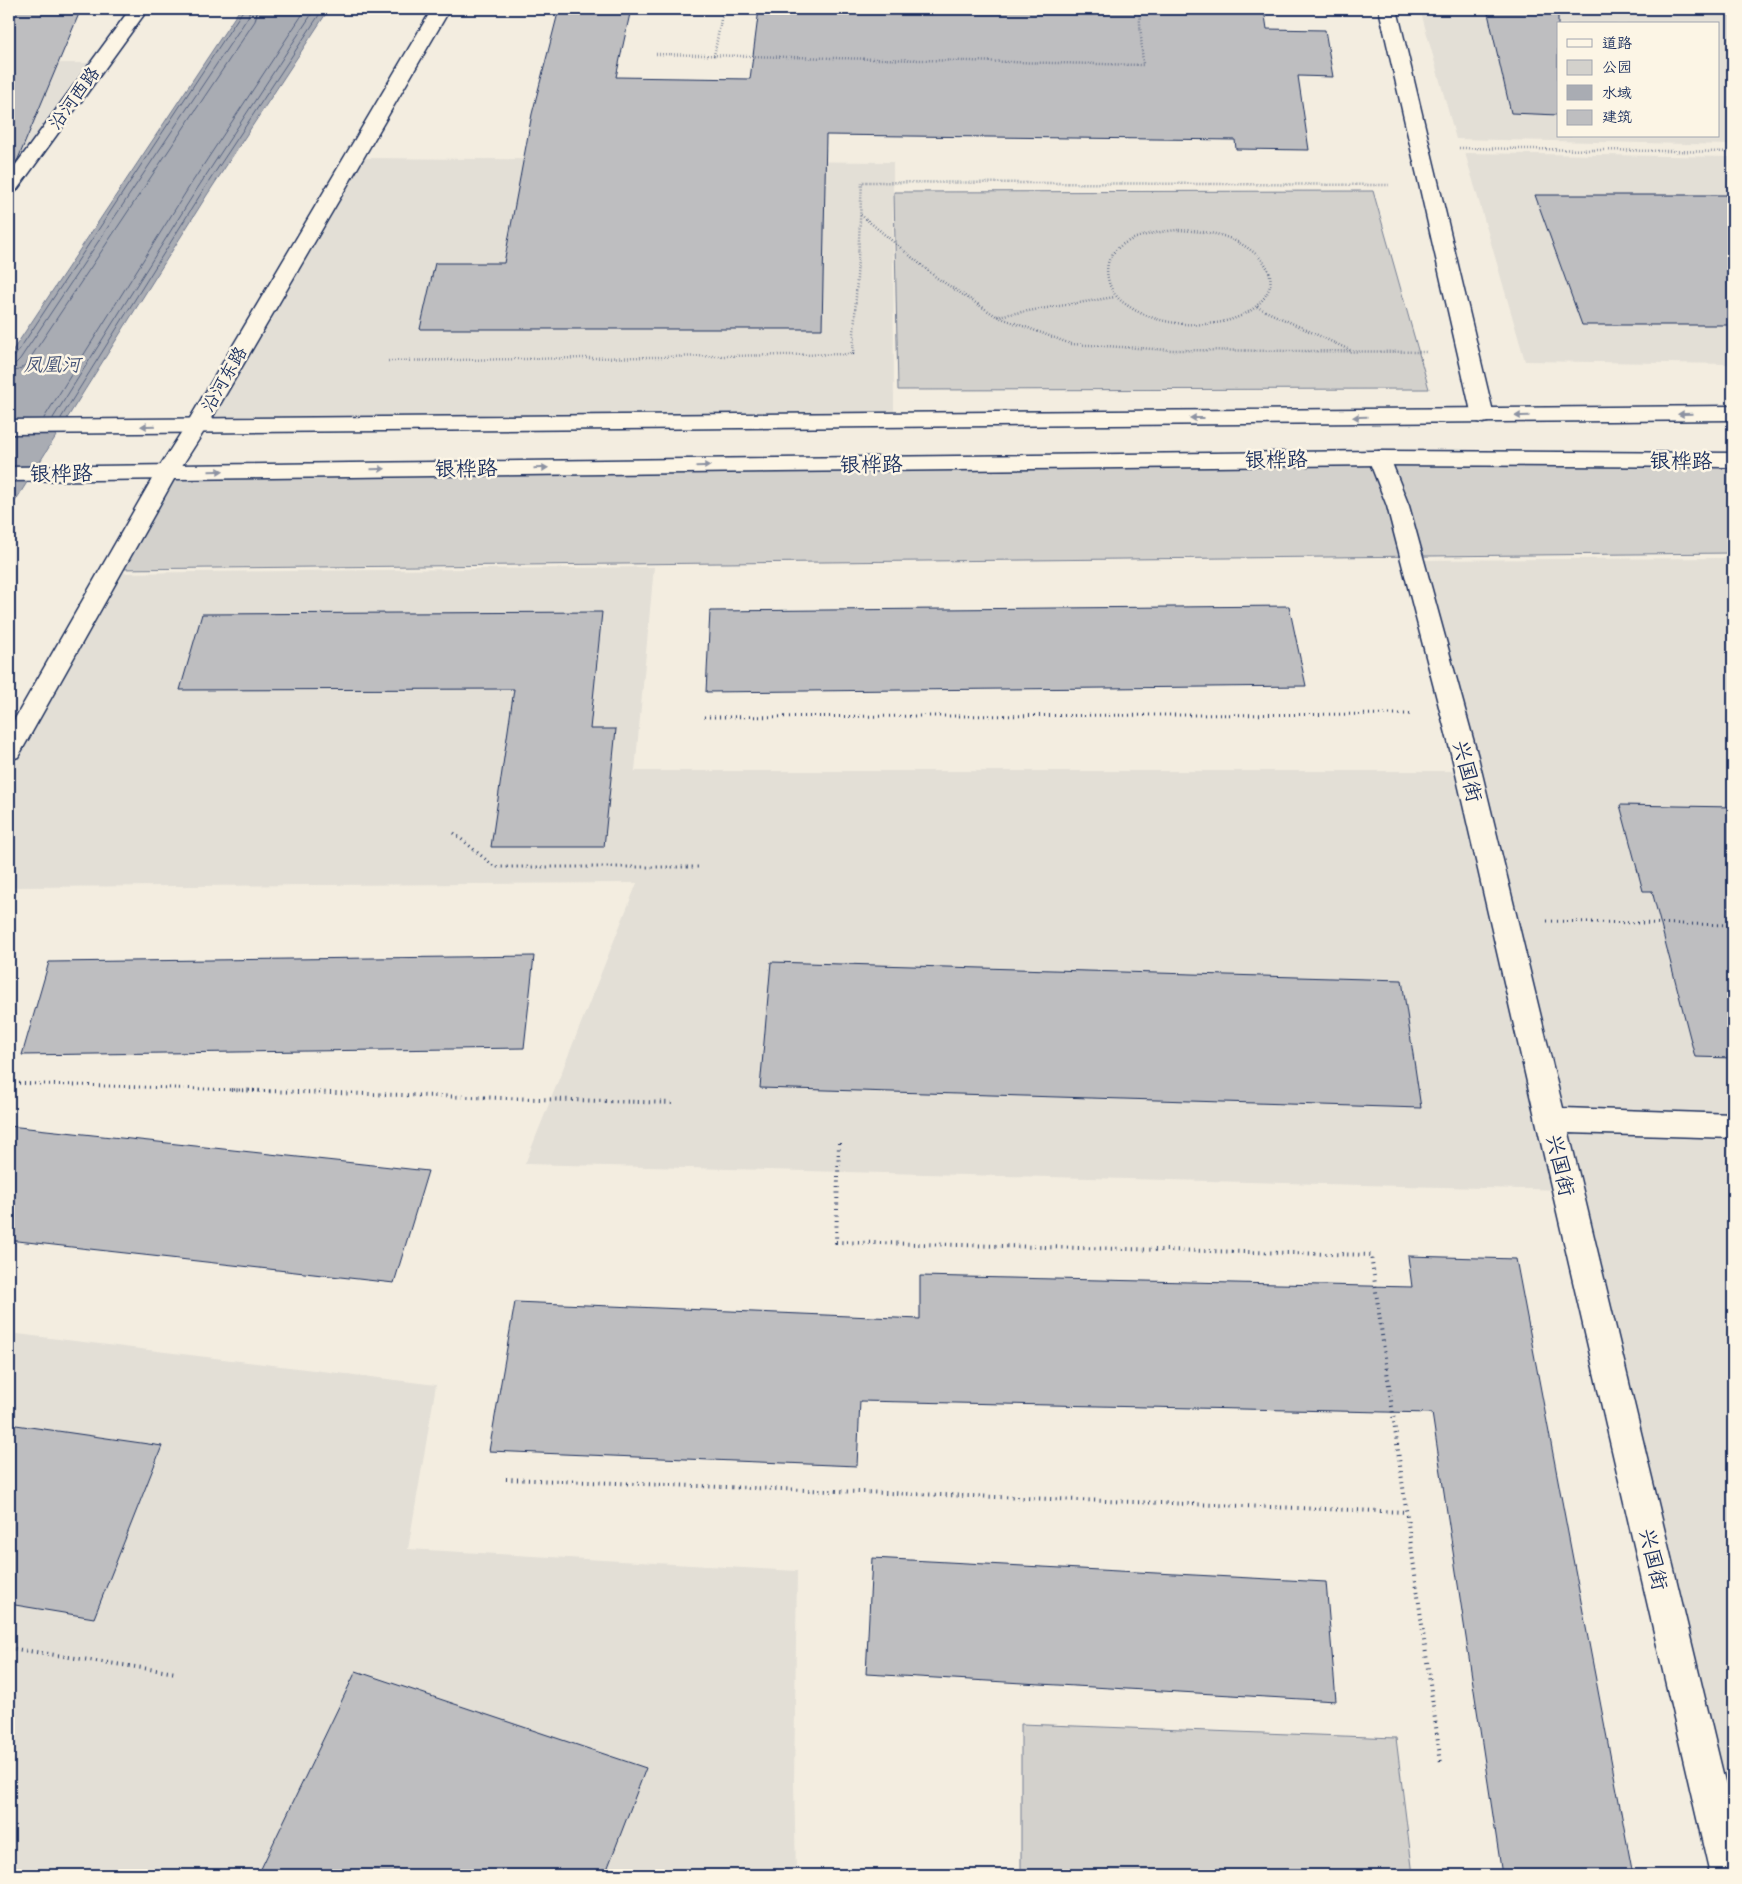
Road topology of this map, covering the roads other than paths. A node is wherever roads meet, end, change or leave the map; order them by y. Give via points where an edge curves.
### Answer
1 (139, 9) edge
2 (441, 9) edge
3 (1388, 9) edge
4 (9, 187) edge
5 (1733, 413) edge
6 (1483, 416) junction
7 (197, 426) junction
8 (9, 427) edge
9 (1379, 458) junction
10 (1733, 460) edge
11 (167, 472) junction
12 (9, 474) edge
13 (9, 751) edge
14 (1551, 1120) junction
15 (1733, 1126) edge
16 (1730, 1875) edge

1 - 4 main road, 沿河西路
2 - 7 main road, 沿河东路
3 - 6 main road
5 -> 6 main road, 银桦路
6 -> 7 main road, 银桦路
7 -> 8 main road, 银桦路
7 - 11 main road, 沿河东路
9 - 10 main road, 银桦路
11 -> 9 main road, 银桦路
9 - 14 main road, 兴国街 via 1398,506 1453,713
11 - 12 main road, 银桦路
11 - 13 main road, 沿河东路
14 - 15 main road
14 - 16 main road, 兴国街

